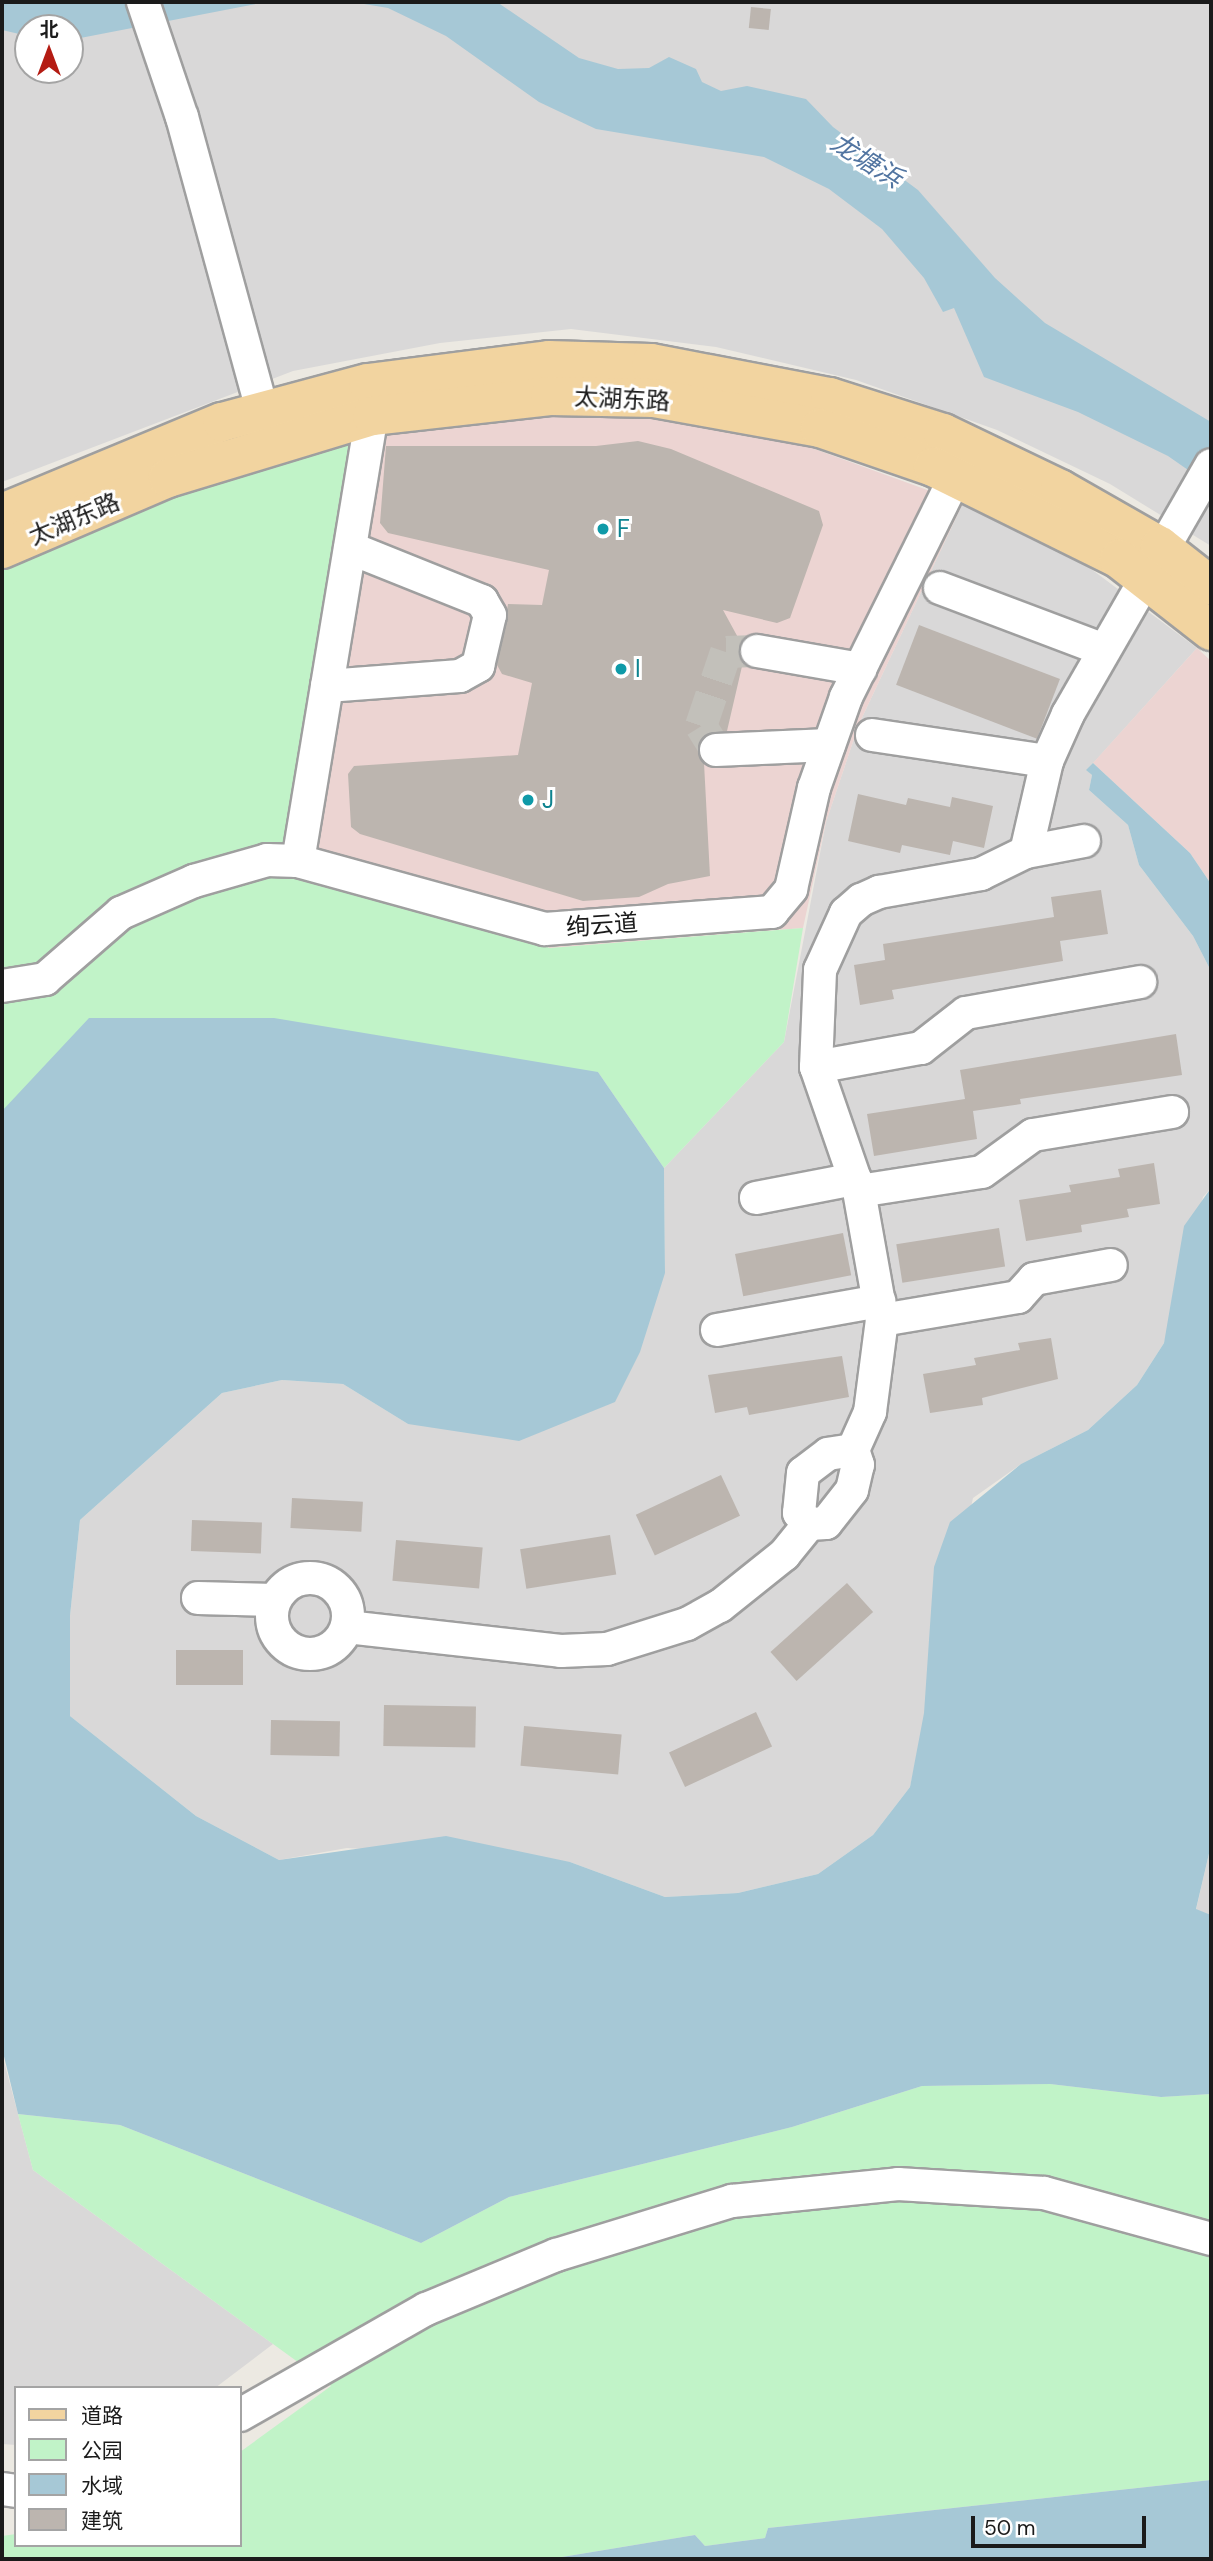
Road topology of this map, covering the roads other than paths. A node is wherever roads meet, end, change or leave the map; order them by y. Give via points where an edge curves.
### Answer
1 (142, 2) edge
2 (262, 409) junction
3 (372, 416) junction
4 (1204, 476) edge
5 (955, 477) junction
6 (2, 513) edge
7 (350, 548) junction
8 (2, 549) edge
9 (1152, 562) junction
10 (1211, 586) edge
11 (940, 588) dead end
12 (1211, 631) edge
13 (1104, 650) junction
14 (757, 651) tunnel mouth
15 (860, 669) junction
16 (327, 686) junction
17 (872, 735) dead end
18 (829, 745) junction
19 (716, 750) dead end
20 (1047, 761) junction
21 (1084, 841) dead end
22 (1026, 852) junction
23 (298, 861) junction
24 (1140, 982) dead end
25 (2, 986) edge
26 (816, 1067) junction
27 (1172, 1112) dead end
28 (857, 1185) junction
29 (756, 1198) dead end
30 (1111, 1265) dead end
31 (881, 1310) junction
32 (717, 1329) dead end
33 (853, 1450) junction
34 (809, 1524) junction
35 (198, 1598) dead end
36 (274, 1600) junction
37 (347, 1627) junction
38 (1211, 2239) edge
39 (242, 2415) edge

1 - 2 street via 182,117
2 - 6 main road, 太湖东路
2 - 9 main road, 太湖东路 via 455,369 549,360 650,363 830,397 943,433 1060,489
3 - 5 main road, 太湖东路 via 550,396 654,398 820,428
3 - 7 street
3 - 8 main road, 太湖东路 via 180,474
4 - 9 street
5 - 9 main road, 太湖东路
5 - 15 street, 绚云道
7 - 16 street
7 - 16 street via 482,601 490,615 478,666 460,676
9 - 10 main road, 太湖东路
9 - 12 main road, 太湖东路
9 - 13 street
11 - 13 street
13 - 20 street
14 - 15 street
15 - 18 street, 绚云道
16 - 23 street
17 - 20 street
18 - 19 street
18 - 23 street, 绚云道 via 791,890 772,912 545,929
20 - 22 street
21 - 22 street
22 - 26 street via 981,874 879,892 846,914 820,970
23 - 25 street, 绚云道 via 268,860 194,881 121,913 45,979
24 - 26 street via 966,1013 921,1048
26 - 28 street
27 - 28 street via 1033,1135 982,1172
28 - 29 street
28 - 31 street
30 - 31 street via 1034,1279 1018,1297
31 - 32 street
31 - 33 street via 872,1401
33 - 34 street via 858,1465 841,1511 826,1523
33 - 34 street via 828,1454 803,1473 799,1513
34 - 37 street via 784,1555 720,1606 674,1629 607,1649 529,1648
35 - 36 street
36 - 37 street via 295,1580 323,1580 344,1599
36 - 37 street via 273,1629 295,1652 327,1651
38 - 39 street via 1044,2193 898,2184 732,2201 556,2255 426,2309

